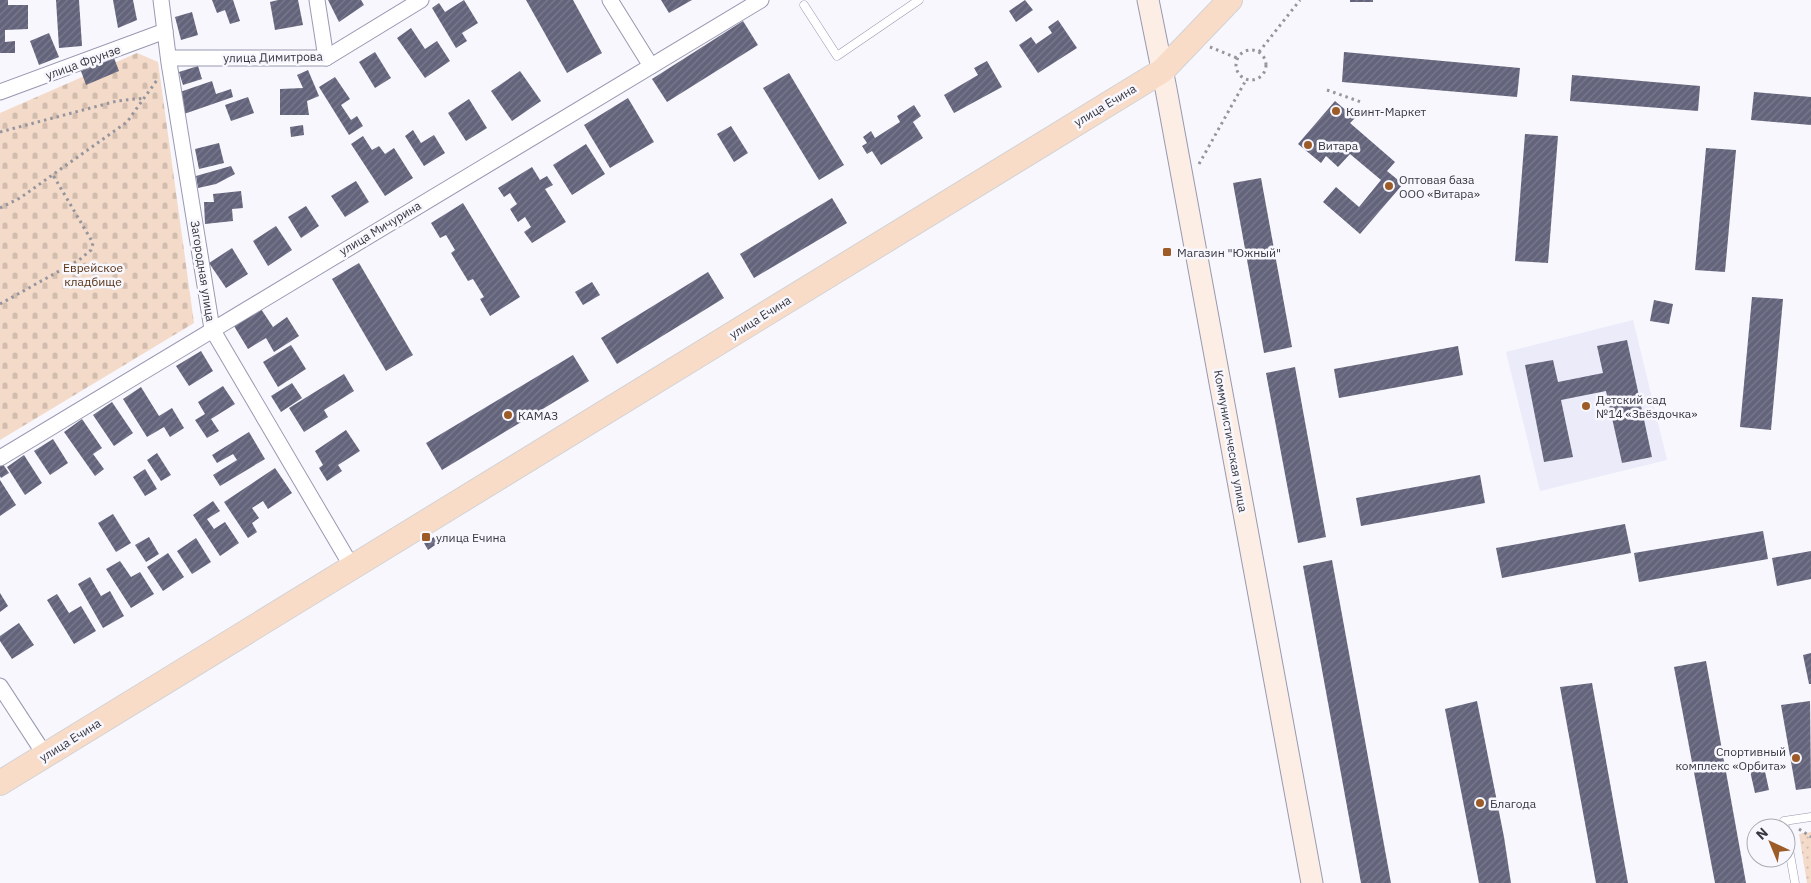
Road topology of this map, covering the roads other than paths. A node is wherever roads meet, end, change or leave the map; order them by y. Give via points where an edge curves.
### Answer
1 (161, 0) edge
2 (317, 0) edge
3 (421, 0) edge
4 (610, 0) edge
5 (761, 0) edge
6 (919, 0) edge
7 (1148, 0) edge
8 (1230, 0) edge
9 (804, 6) dead end
10 (165, 31) junction
11 (326, 58) junction
12 (169, 60) junction
13 (651, 66) junction
14 (1162, 70) junction
15 (0, 92) edge
16 (212, 329) junction
17 (0, 458) edge
18 (352, 567) junction
19 (0, 686) edge
20 (45, 755) junction
21 (0, 783) edge
22 (1811, 816) edge
23 (1796, 819) edge
24 (1792, 868) edge
25 (1312, 883) edge
26 (1795, 883) edge

1 - 10 street, Загородная улица
2 - 11 street
3 - 11 street, улица Димитрова
4 - 13 street
5 - 13 street, улица Мичурина
6 - 9 lane via 837,56
7 - 14 main road, Коммунистическая улица
8 - 14 main road, улица Ечина
10 - 12 street, Загородная улица
10 - 15 street, улица Фрунзе
11 - 12 street, улица Димитрова
12 - 16 street, Загородная улица
13 - 16 street, улица Мичурина
14 - 18 main road, улица Ечина
14 - 25 main road, Коммунистическая улица
16 - 17 street, улица Мичурина
16 - 18 street, Загородная улица
18 - 20 main road, улица Ечина
19 - 20 street
20 - 21 main road, улица Ечина
22 - 23 lane
24 - 26 lane

